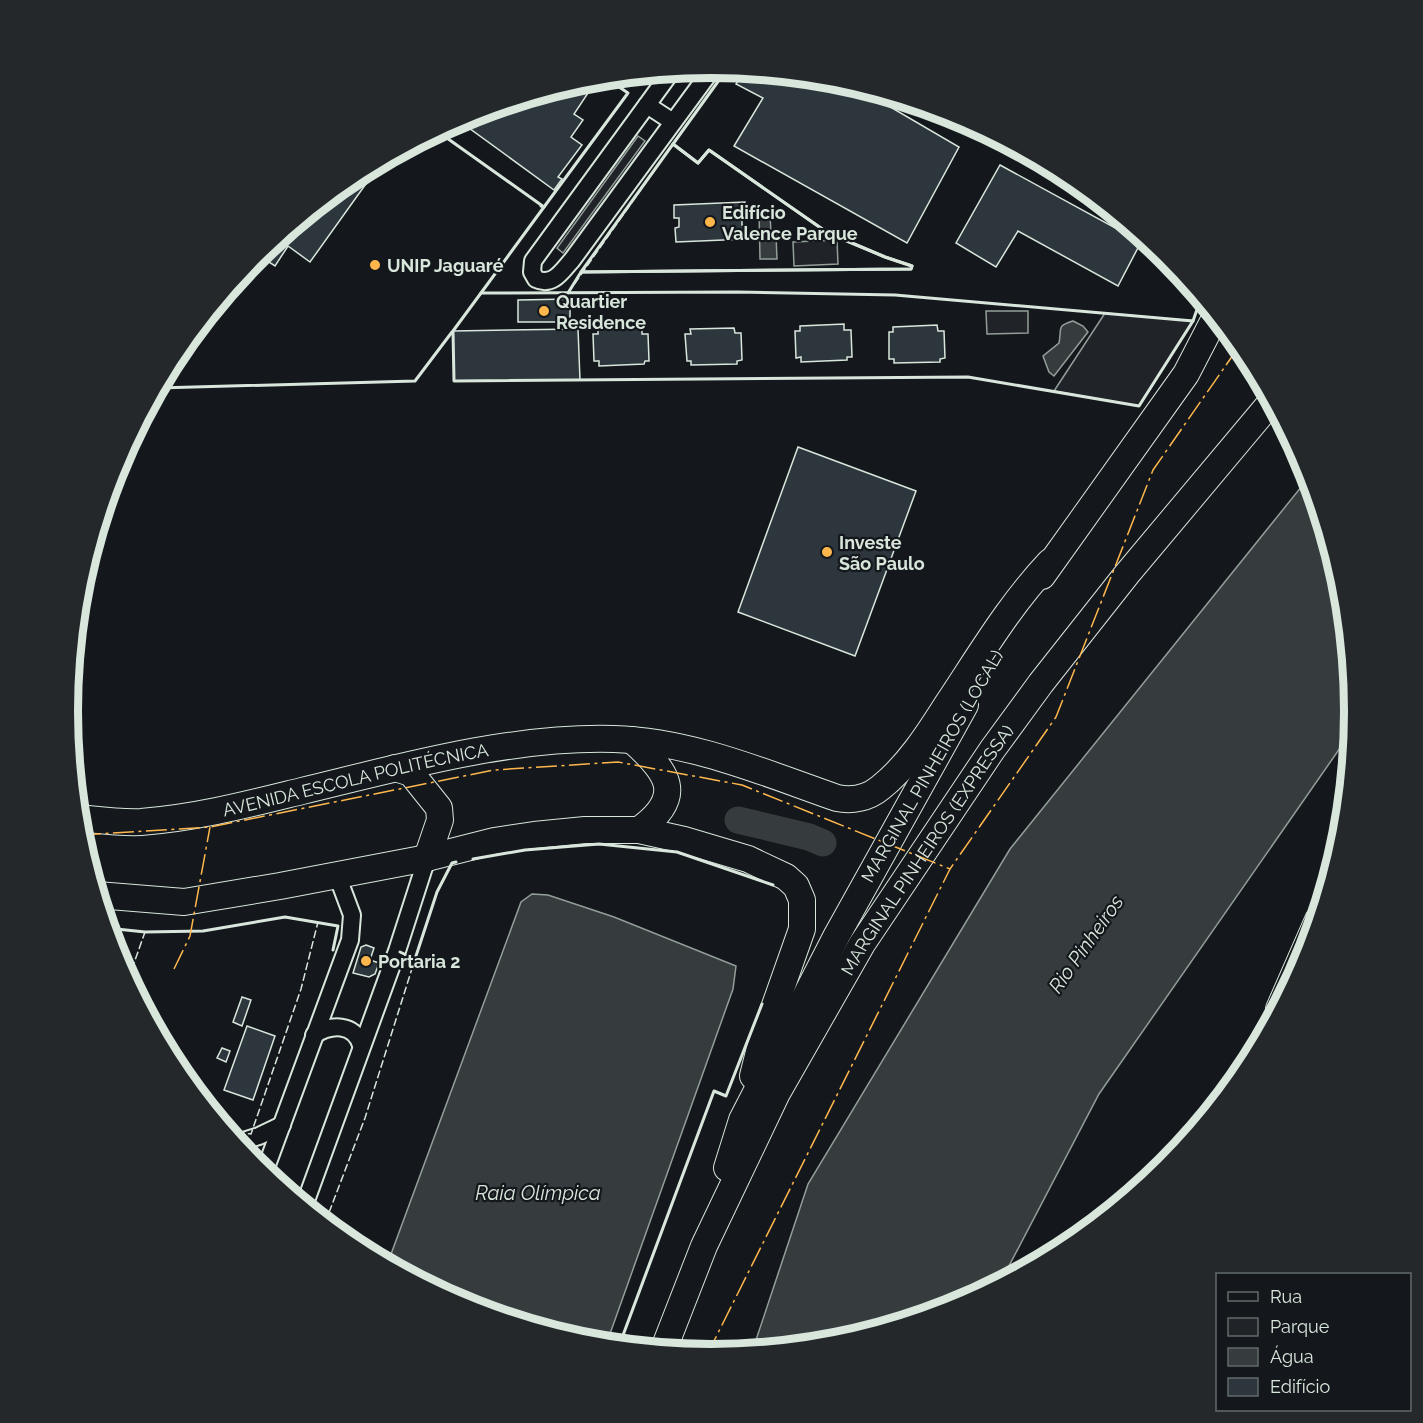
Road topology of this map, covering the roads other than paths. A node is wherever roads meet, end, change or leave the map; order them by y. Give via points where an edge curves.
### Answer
1 (705, 78) edge
2 (666, 79) edge
3 (647, 105) junction
4 (673, 122) junction
5 (1212, 324) edge
6 (1267, 407) edge
7 (1050, 562) junction
8 (632, 740) junction
9 (395, 768) junction
10 (87, 819) edge
11 (639, 830) junction
12 (427, 858) junction
13 (337, 875) junction
14 (106, 896) edge
15 (314, 1035) junction
16 (361, 1045) junction
17 (742, 1120) junction
18 (282, 1125) junction
19 (246, 1140) edge
20 (268, 1163) edge
21 (306, 1198) edge
22 (704, 1246) junction
23 (666, 1344) edge

1 - 4 street
2 - 3 street
3 - 4 street
3 - 4 street via 533,261 533,277 552,281 572,260
5 - 7 highway, MARGINAL PINHEIROS (LOCAL) via 1186,374
6 - 22 highway, MARGINAL PINHEIROS (EXPRESSA) via 1127,574 992,750 837,986 777,1093
7 - 8 highway, AVENIDA ESCOLA POLITÉCNICA via 1019,597 929,733 900,768 869,795 837,798 690,749
7 - 17 highway, MARGINAL PINHEIROS (LOCAL) via 837,935
8 - 9 highway, AVENIDA ESCOLA POLITÉCNICA via 528,744
8 - 11 highway via 658,765 667,788 660,813
9 - 10 highway, AVENIDA ESCOLA POLITÉCNICA via 198,816 140,822
9 - 12 highway via 411,773 439,808 440,820
11 - 12 highway via 534,835
11 - 17 highway via 748,859 786,878 796,886 802,900 802,929 760,1048
12 - 13 highway
12 - 16 street
13 - 14 highway via 184,902
13 - 15 street via 348,902 352,927
15 - 16 street via 325,1028 348,1029 356,1034
15 - 18 street
16 - 21 street
17 - 22 highway, MARGINAL PINHEIROS (LOCAL)
18 - 19 street
18 - 20 street
22 - 23 highway, MARGINAL PINHEIROS (EXPRESSA)

